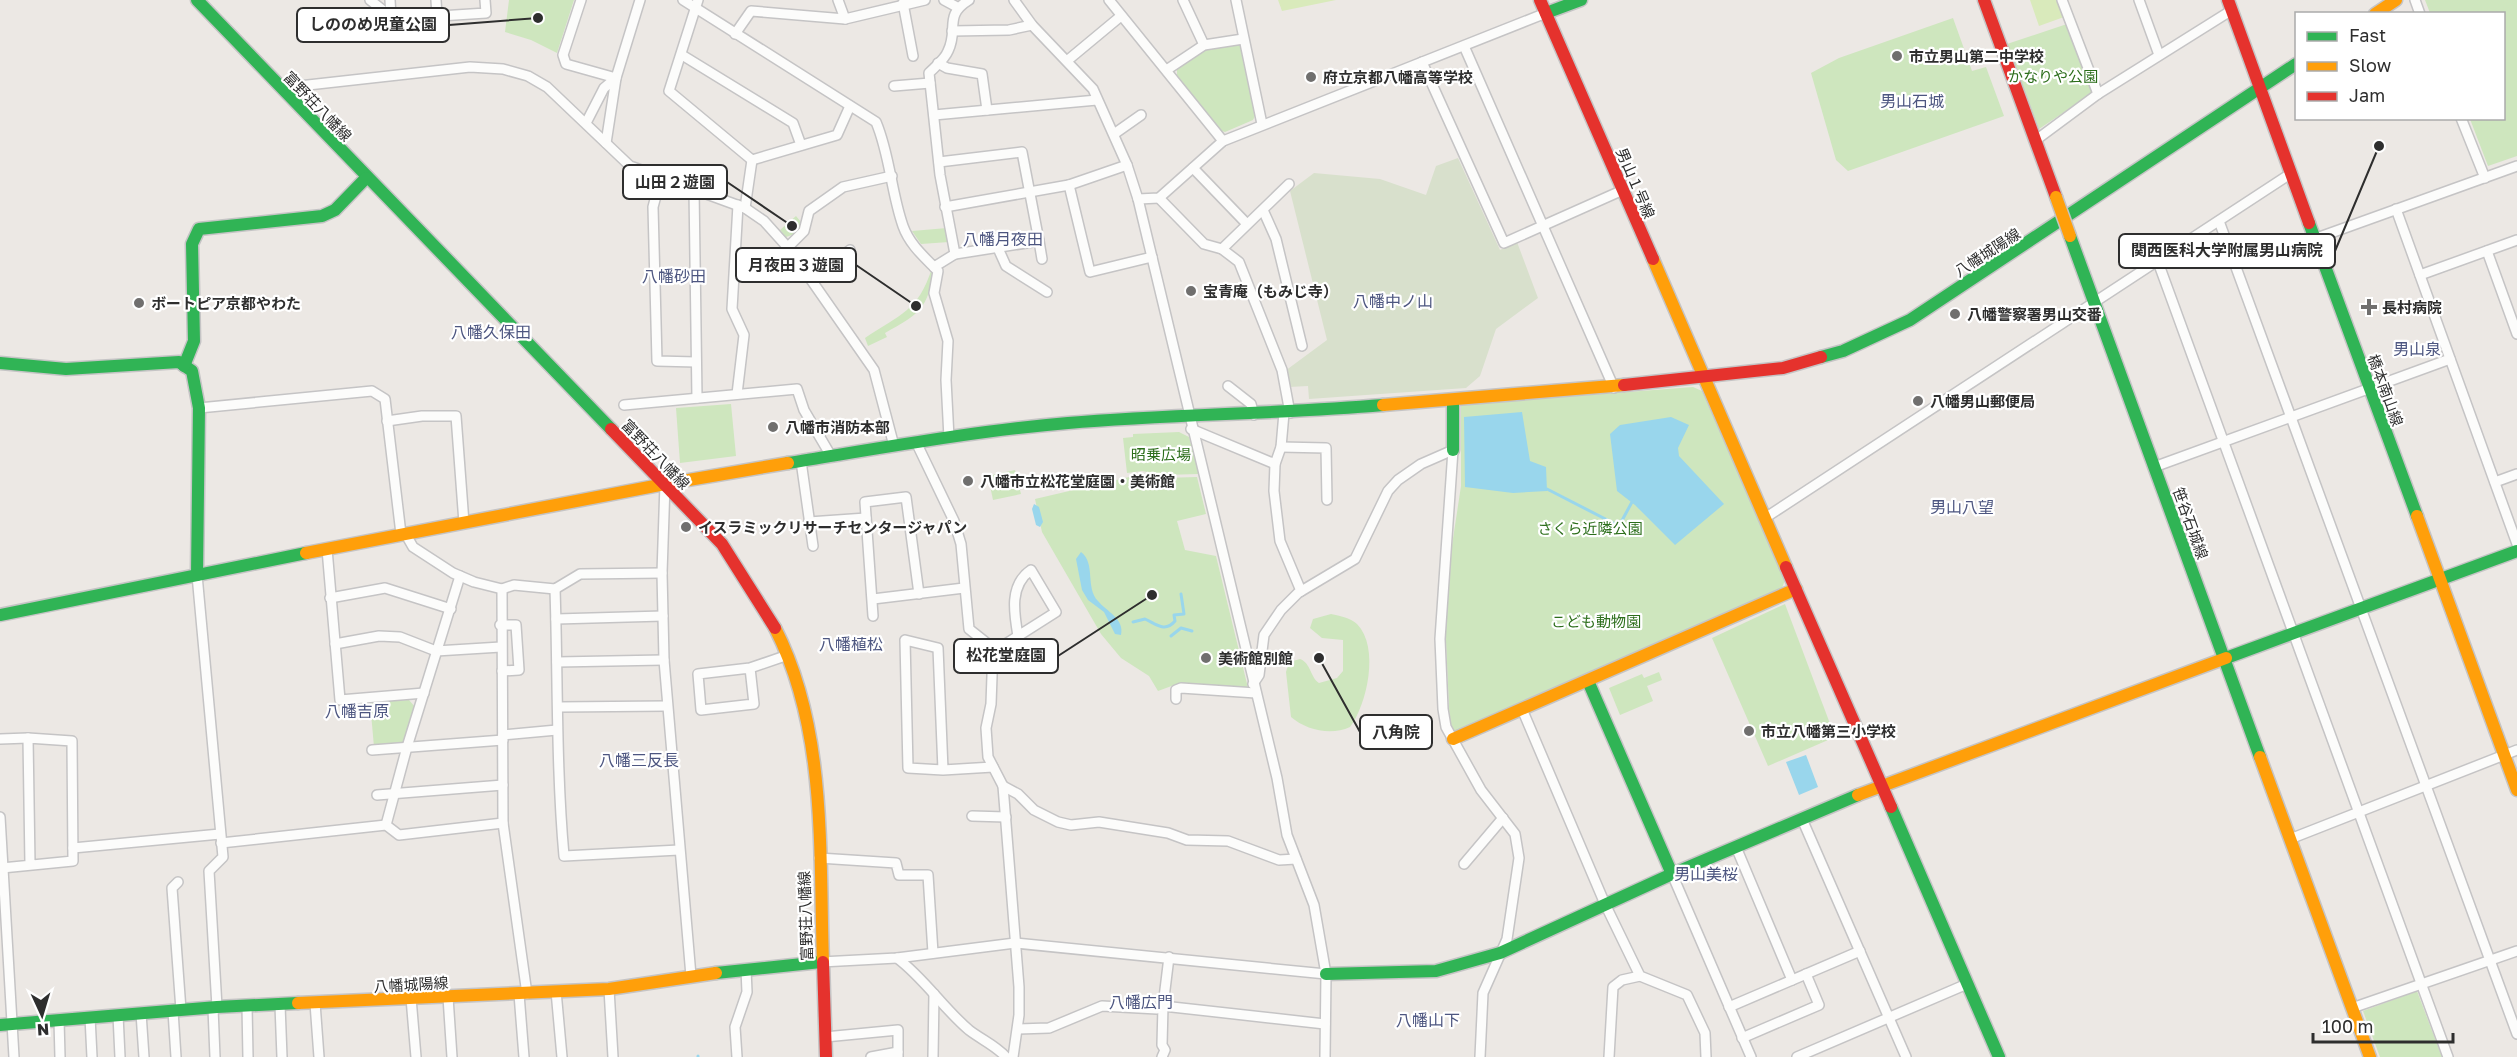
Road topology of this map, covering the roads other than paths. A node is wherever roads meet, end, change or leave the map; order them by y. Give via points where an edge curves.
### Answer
1 (197, 0) edge
2 (370, 0) edge
3 (390, 0) edge
4 (436, 0) edge
5 (485, 0) edge
6 (580, 0) edge
7 (640, 0) edge
8 (683, 0) edge
9 (838, 0) edge
10 (924, 0) edge
11 (944, 0) edge
12 (969, 0) edge
13 (1014, 0) edge
14 (1109, 0) edge
15 (1183, 0) edge
16 (1236, 0) edge
17 (1540, 0) edge
18 (1581, 0) edge
19 (1984, 0) edge
20 (2062, 0) edge
21 (2139, 0) edge
22 (2396, 0) edge
23 (903, 3) junction
24 (697, 4) edge
25 (2230, 5) edge
26 (957, 7) junction
27 (2378, 12) edge
28 (1546, 13) junction
29 (391, 16) junction
30 (437, 16) junction
31 (1121, 16) junction
32 (845, 19) junction
33 (1032, 25) junction
34 (952, 31) junction
35 (735, 34) junction
36 (1243, 39) junction
37 (1204, 45) junction
38 (1464, 46) junction
39 (682, 55) junction
40 (2159, 55) junction
41 (913, 56) dead end
42 (1068, 60) junction
43 (1422, 62) junction
44 (938, 63) junction
45 (2295, 65) edge
46 (1168, 69) junction
47 (616, 78) junction
48 (930, 83) junction
49 (894, 86) dead end
50 (2259, 88) junction
51 (2098, 94) junction
52 (287, 95) junction
53 (1097, 99) junction
54 (850, 105) junction
55 (987, 110) junction
56 (934, 115) junction
57 (1141, 115) dead end
58 (2463, 120) edge
59 (586, 123) junction
60 (1262, 124) junction
61 (1114, 134) junction
62 (2036, 140) junction
63 (1223, 141) junction
64 (606, 143) junction
65 (801, 146) junction
66 (752, 160) junction
67 (939, 162) junction
68 (1127, 165) junction
69 (2517, 166) edge
70 (1193, 168) junction
71 (2290, 174) junction
72 (892, 176) junction
73 (661, 177) junction
74 (366, 178) junction
75 (2485, 178) junction
76 (1289, 184) dead end
77 (1069, 185) junction
78 (694, 189) junction
79 (1623, 190) junction
80 (1030, 193) junction
81 (1159, 198) junction
82 (1138, 199) junction
83 (741, 206) junction
84 (945, 207) junction
85 (1263, 210) junction
86 (2396, 210) junction
87 (2219, 221) junction
88 (1247, 224) junction
89 (1544, 226) junction
90 (2314, 239) junction
91 (2517, 240) edge
92 (1039, 241) junction
93 (997, 246) junction
94 (788, 247) junction
95 (1222, 249) junction
96 (850, 250) dead end
97 (2487, 251) junction
98 (955, 254) junction
99 (1152, 257) junction
100 (1042, 259) dead end
101 (2158, 261) junction
102 (934, 267) junction
103 (2420, 275) junction
104 (811, 278) junction
105 (1047, 292) dead end
106 (2095, 303) junction
107 (2517, 334) edge
108 (1302, 346) dead end
109 (2450, 359) junction
110 (696, 362) junction
111 (0, 363) edge
112 (184, 366) junction
113 (1704, 378) junction
114 (1228, 386) dead end
115 (1614, 388) junction
116 (2369, 388) junction
117 (737, 394) junction
118 (697, 398) junction
119 (1453, 401) junction
120 (624, 405) dead end
121 (199, 408) junction
122 (1287, 413) junction
123 (1254, 415) junction
124 (2291, 417) junction
125 (387, 421) junction
126 (1190, 424) junction
127 (949, 438) junction
128 (2224, 441) junction
129 (916, 442) junction
130 (894, 446) junction
131 (1281, 447) junction
132 (1453, 450) junction
133 (831, 456) junction
134 (801, 462) junction
135 (1275, 465) junction
136 (2154, 466) junction
137 (2517, 474) edge
138 (2495, 482) junction
139 (665, 484) junction
140 (1327, 500) dead end
141 (866, 518) junction
142 (1765, 518) junction
143 (809, 522) junction
144 (464, 523) junction
145 (403, 533) junction
146 (2517, 544) edge
147 (813, 546) dead end
148 (327, 549) junction
149 (2517, 551) edge
150 (662, 573) junction
151 (197, 575) junction
152 (460, 576) junction
153 (2439, 579) junction
154 (964, 588) junction
155 (502, 589) junction
156 (555, 589) junction
157 (1796, 589) junction
158 (1301, 591) junction
159 (919, 594) junction
160 (330, 598) junction
161 (873, 599) junction
162 (2361, 608) junction
163 (451, 609) junction
164 (0, 615) edge
165 (663, 616) junction
166 (873, 616) dead end
167 (556, 619) junction
168 (500, 625) junction
169 (2293, 633) junction
170 (1018, 636) junction
171 (335, 644) junction
172 (501, 647) junction
173 (436, 651) junction
174 (993, 652) junction
175 (788, 655) junction
176 (2225, 658) junction
177 (664, 660) junction
178 (557, 662) junction
179 (750, 668) junction
180 (502, 671) junction
181 (1588, 681) junction
182 (1254, 688) junction
183 (424, 693) junction
184 (1176, 699) dead end
185 (667, 706) junction
186 (559, 707) junction
187 (1522, 709) junction
188 (557, 730) junction
189 (503, 737) junction
190 (28, 738) junction
191 (1453, 739) junction
192 (0, 740) edge
193 (407, 747) junction
194 (372, 750) dead end
195 (2517, 750) edge
196 (2504, 755) junction
197 (993, 767) junction
198 (943, 770) junction
199 (1881, 784) junction
200 (503, 785) junction
201 (1003, 786) junction
202 (2426, 786) junction
203 (2517, 790) edge
204 (395, 794) junction
205 (378, 795) dead end
206 (2358, 812) junction
207 (972, 816) dead end
208 (0, 817) edge
209 (1006, 817) junction
210 (1503, 818) junction
211 (1802, 819) junction
212 (503, 823) junction
213 (386, 825) junction
214 (220, 838) junction
215 (2290, 839) junction
216 (1736, 847) junction
217 (73, 848) junction
218 (679, 850) junction
219 (819, 858) junction
220 (1296, 859) junction
221 (30, 864) junction
222 (1464, 864) dead end
223 (2, 868) junction
224 (1672, 874) junction
225 (178, 882) dead end
226 (1605, 904) junction
227 (1015, 943) junction
228 (1860, 951) junction
229 (2517, 951) edge
230 (933, 953) junction
231 (1500, 953) junction
232 (1169, 957) junction
233 (897, 958) junction
234 (2490, 960) junction
235 (821, 962) junction
236 (746, 969) junction
237 (1326, 974) junction
238 (1806, 974) junction
239 (692, 976) junction
240 (1640, 976) junction
241 (1792, 980) junction
242 (1967, 984) junction
243 (2421, 984) junction
244 (609, 988) junction
245 (556, 991) junction
246 (523, 994) junction
247 (934, 994) junction
248 (448, 997) junction
249 (411, 999) junction
250 (315, 1003) junction
251 (280, 1005) junction
252 (247, 1006) junction
253 (1163, 1006) junction
254 (1729, 1007) junction
255 (215, 1008) junction
256 (2352, 1008) junction
257 (177, 1010) junction
258 (141, 1013) junction
259 (118, 1015) junction
260 (1888, 1016) junction
261 (90, 1017) junction
262 (58, 1020) junction
263 (7, 1024) edge
264 (1324, 1024) junction
265 (1018, 1029) junction
266 (2517, 1034) edge
267 (825, 1036) junction
268 (1743, 1038) junction
269 (898, 1055) edge
270 (1810, 1055) edge
271 (14, 1057) edge
272 (60, 1057) edge
273 (92, 1057) edge
274 (120, 1057) edge
275 (144, 1057) edge
276 (176, 1057) edge
277 (215, 1057) edge
278 (248, 1057) edge
279 (282, 1057) edge
280 (319, 1057) edge
281 (416, 1057) edge
282 (452, 1057) edge
283 (524, 1057) edge
284 (562, 1057) edge
285 (613, 1057) edge
286 (737, 1057) edge
287 (826, 1057) edge
288 (871, 1057) edge
289 (933, 1057) edge
290 (1006, 1057) edge
291 (1013, 1057) edge
292 (1162, 1057) edge
293 (1325, 1057) edge
294 (1480, 1057) edge
295 (1609, 1057) edge
296 (1706, 1057) edge
297 (1751, 1057) edge
298 (1797, 1057) edge
299 (1906, 1057) edge
300 (1999, 1057) edge
301 (2370, 1057) edge
302 (2448, 1057) edge

1 - 52 street, 富野荘八幡線
2 - 29 street
3 - 29 street
4 - 30 street
5 - 30 street via 486,13
6 - 47 street via 563,55 566,64
7 - 47 street
8 - 24 street
9 - 32 street
10 - 23 street
11 - 26 street
12 - 26 street
13 - 33 street
14 - 31 street
15 - 37 street
16 - 36 street
17 - 28 street, 男山１号線
18 - 28 street
19 - 62 street, 笹谷石城線
20 - 51 street
21 - 40 street
22 - 27 street
23 - 32 street
23 - 41 street
24 - 35 street
24 - 39 street
25 - 40 street
25 - 50 street, 橋本南山線
26 - 34 street
28 - 38 street
28 - 79 street, 男山１号線
29 - 30 street
31 - 42 street
31 - 46 street
32 - 35 street via 751,11
33 - 34 street via 1000,31
33 - 42 street
34 - 44 street via 949,51
35 - 54 street
36 - 37 street
36 - 60 street
37 - 46 street
38 - 43 street
38 - 89 street
39 - 65 street via 793,123
39 - 66 street via 669,91
40 - 51 street
42 - 53 street via 1094,89
43 - 60 street
43 - 89 street via 1504,243
44 - 48 street via 929,74
44 - 55 street via 982,74
45 - 50 street, 八幡城陽線
46 - 63 street
47 - 59 street via 604,88
47 - 64 street
48 - 49 street
48 - 56 street
50 - 71 street, 橋本南山線
50 - 113 street, 八幡城陽線 via 1910,320 1843,351 1783,368
51 - 62 street
52 - 59 street via 299,86 470,67 502,69 528,76 547,87
52 - 74 street, 富野荘八幡線
53 - 55 street
53 - 61 street
54 - 65 street via 837,135
54 - 72 street via 876,122
55 - 56 street
56 - 67 street
57 - 61 street
58 - 75 street
59 - 64 street
60 - 63 street
61 - 68 street
62 - 106 street, 笹谷石城線, bridge
63 - 70 street
64 - 73 street via 630,166
65 - 66 street
66 - 83 street
67 - 80 street via 1022,152
67 - 84 street
68 - 77 street
68 - 82 street
69 - 75 street
70 - 81 street
70 - 88 street
71 - 87 street
71 - 90 street, 橋本南山線
72 - 94 street via 843,187 808,211 804,231
72 - 102 street via 904,228
73 - 78 street
73 - 110 street via 653,207 657,361
74 - 112 street via 335,210 322,216 199,229 192,244 194,341
74 - 139 street, 富野荘八幡線
75 - 86 street
76 - 85 street
77 - 80 street
77 - 99 street via 1090,272
78 - 83 street
78 - 110 street
79 - 89 street
79 - 113 street, 男山１号線
80 - 84 street
80 - 92 street
81 - 82 street
81 - 95 street via 1204,244
82 - 99 street
83 - 94 street via 764,221
83 - 117 street via 732,309 744,335
84 - 98 street
85 - 88 street
85 - 108 street via 1275,239
86 - 90 street
86 - 103 street
87 - 101 street
87 - 124 street
88 - 95 street
89 - 115 street
90 - 116 street, 橋本南山線
91 - 97 street
92 - 93 street
92 - 100 street
93 - 98 street
93 - 105 street via 1006,266
94 - 104 street
95 - 122 street via 1239,262 1282,370
96 - 104 street
97 - 103 street
97 - 107 street
98 - 102 street
99 - 126 street
101 - 106 street
101 - 128 street
102 - 127 street via 938,271 934,293 948,341
103 - 109 street
104 - 130 street via 874,370
106 - 136 street, 笹谷石城線
106 - 142 street
109 - 116 street
109 - 138 street
110 - 118 street
111 - 112 street via 118,369 179,362
112 - 121 street via 192,371
113 - 115 street, 八幡城陽線
113 - 142 street, 男山１号線
114 - 123 street via 1251,404
115 - 119 street, 八幡城陽線
116 - 124 street
116 - 153 street, 橋本南山線
117 - 118 street
117 - 133 street via 797,389 804,410
118 - 120 street
119 - 122 street, 八幡城陽線
119 - 132 street
121 - 125 street via 372,391 385,399
121 - 151 street
122 - 123 street, 八幡城陽線
122 - 131 street
123 - 126 street, 八幡城陽線
124 - 128 street
124 - 162 street
125 - 144 street via 456,416
125 - 145 street
126 - 127 street, 八幡城陽線 via 1068,423
126 - 135 street
126 - 182 street
127 - 129 street, 八幡城陽線
128 - 136 street
128 - 169 street
129 - 130 street, 八幡城陽線
129 - 154 street via 951,511 960,544
130 - 133 street, 八幡城陽線
131 - 135 street
131 - 140 street via 1326,448
132 - 158 street via 1420,464 1398,480 1388,491 1354,559
132 - 191 street via 1440,639 1443,709
133 - 134 street, 八幡城陽線
134 - 139 street, 八幡城陽線
134 - 143 street
135 - 158 street via 1280,540
136 - 176 street, 笹谷石城線
137 - 138 street
138 - 146 street
139 - 144 street, 八幡城陽線
139 - 150 street
139 - 175 street, 富野荘八幡線 via 722,544
141 - 143 street
141 - 159 street via 865,502 906,497
141 - 161 street
142 - 157 street, 男山１号線
143 - 147 street
144 - 145 street, 八幡城陽線
145 - 148 street, 八幡城陽線
145 - 152 street via 413,547
148 - 151 street, 八幡城陽線
148 - 160 street
149 - 153 street
150 - 156 street via 580,574
150 - 165 street
151 - 164 street, 八幡城陽線
151 - 214 street
152 - 155 street
152 - 163 street
153 - 162 street
153 - 196 street, 橋本南山線
154 - 159 street
154 - 174 street via 969,629
155 - 156 street via 514,585
155 - 168 street
156 - 167 street
157 - 181 street
157 - 199 street, 男山１号線
158 - 182 street via 1281,610 1264,635
159 - 161 street
160 - 163 street via 385,588
160 - 171 street
161 - 166 street
162 - 169 street
162 - 202 street
163 - 173 street
165 - 167 street
165 - 177 street
167 - 178 street
168 - 172 street
168 - 180 street via 516,626 519,670
169 - 176 street
169 - 206 street
170 - 170 street via 1056,612 1031,570 1022,576 1014,595
170 - 174 street
171 - 173 street via 379,636 400,637
171 - 183 street via 340,700
172 - 173 street
172 - 180 street
173 - 183 street
174 - 197 street via 992,704 986,728 988,757
175 - 179 street
175 - 219 street, 富野荘八幡線 via 812,746
176 - 199 street
176 - 215 street, 笹谷石城線
177 - 178 street
177 - 185 street
178 - 186 street
179 - 179 street via 698,674 701,710 754,704
180 - 189 street
181 - 187 street
181 - 224 street
182 - 184 street via 1181,688 1176,690
182 - 220 street via 1277,778 1281,811
183 - 193 street
185 - 186 street
185 - 218 street
186 - 188 street
187 - 191 street
187 - 226 street
188 - 189 street
188 - 218 street via 564,856
189 - 193 street
189 - 200 street
190 - 192 street
190 - 217 street via 72,741
190 - 221 street
191 - 210 street
193 - 194 street
193 - 204 street
195 - 196 street
196 - 202 street
196 - 203 street, 橋本南山線
197 - 198 street
197 - 201 street
198 - 198 street via 908,768 905,640 938,648
199 - 211 street
199 - 242 street, 男山１号線
200 - 204 street
200 - 212 street
201 - 209 street
201 - 220 street via 1034,810 1058,822 1100,822 1188,840 1228,841 1279,860
202 - 206 street
202 - 234 street
204 - 205 street
204 - 213 street
206 - 215 street
206 - 243 street
207 - 209 street
208 - 223 street
209 - 227 street
210 - 222 street
210 - 231 street via 1515,834 1519,858 1507,939
211 - 216 street
211 - 228 street
212 - 213 street via 399,835
212 - 246 street
213 - 214 street
214 - 217 street
214 - 255 street via 223,857 209,871
215 - 256 street, 笹谷石城線
216 - 224 street
216 - 241 street
217 - 221 street via 73,861
218 - 239 street
219 - 230 street via 896,863 898,875 928,875
219 - 235 street, 富野荘八幡線
220 - 237 street via 1314,905
221 - 223 street
223 - 263 street
224 - 226 street
224 - 254 street
225 - 257 street via 172,888
226 - 231 street
226 - 240 street
227 - 230 street
227 - 232 street
227 - 265 street
228 - 238 street
228 - 260 street
229 - 234 street
230 - 233 street
231 - 237 street via 1436,970
231 - 294 street via 1483,993
232 - 237 street
232 - 253 street
233 - 235 street
233 - 247 street
234 - 243 street
234 - 266 street
235 - 236 street, 八幡城陽線
235 - 267 street, 富野荘八幡線
236 - 239 street, 八幡城陽線
236 - 286 street via 747,992 735,1027
237 - 264 street
238 - 241 street
238 - 268 street via 1818,1005
239 - 244 street, 八幡城陽線
240 - 295 street via 1622,980 1613,987
240 - 296 street via 1687,995 1705,1034
241 - 254 street
242 - 260 street
242 - 300 street, 男山１号線
243 - 256 street
243 - 302 street
244 - 245 street, 八幡城陽線
244 - 285 street
245 - 246 street, 八幡城陽線
245 - 284 street
246 - 248 street, 八幡城陽線
246 - 283 street
247 - 289 street
247 - 290 street via 970,1030 996,1045
248 - 249 street, 八幡城陽線
248 - 282 street
249 - 250 street, 八幡城陽線
249 - 281 street
250 - 251 street, 八幡城陽線
250 - 280 street
251 - 252 street, 八幡城陽線
251 - 279 street
252 - 255 street, 八幡城陽線
252 - 278 street
253 - 264 street
253 - 265 street via 1102,1006 1049,1028
253 - 292 street
254 - 268 street
255 - 257 street, 八幡城陽線
255 - 277 street
256 - 301 street, 笹谷石城線
257 - 258 street, 八幡城陽線
257 - 276 street
258 - 259 street, 八幡城陽線
258 - 275 street
259 - 261 street, 八幡城陽線
259 - 274 street
260 - 270 street
260 - 299 street
261 - 262 street, 八幡城陽線
261 - 273 street
262 - 263 street, 八幡城陽線
262 - 272 street
263 - 271 street
264 - 293 street
265 - 291 street
267 - 269 street via 897,1030
267 - 287 street, 富野荘八幡線
268 - 297 street
269 - 288 street
270 - 298 street

